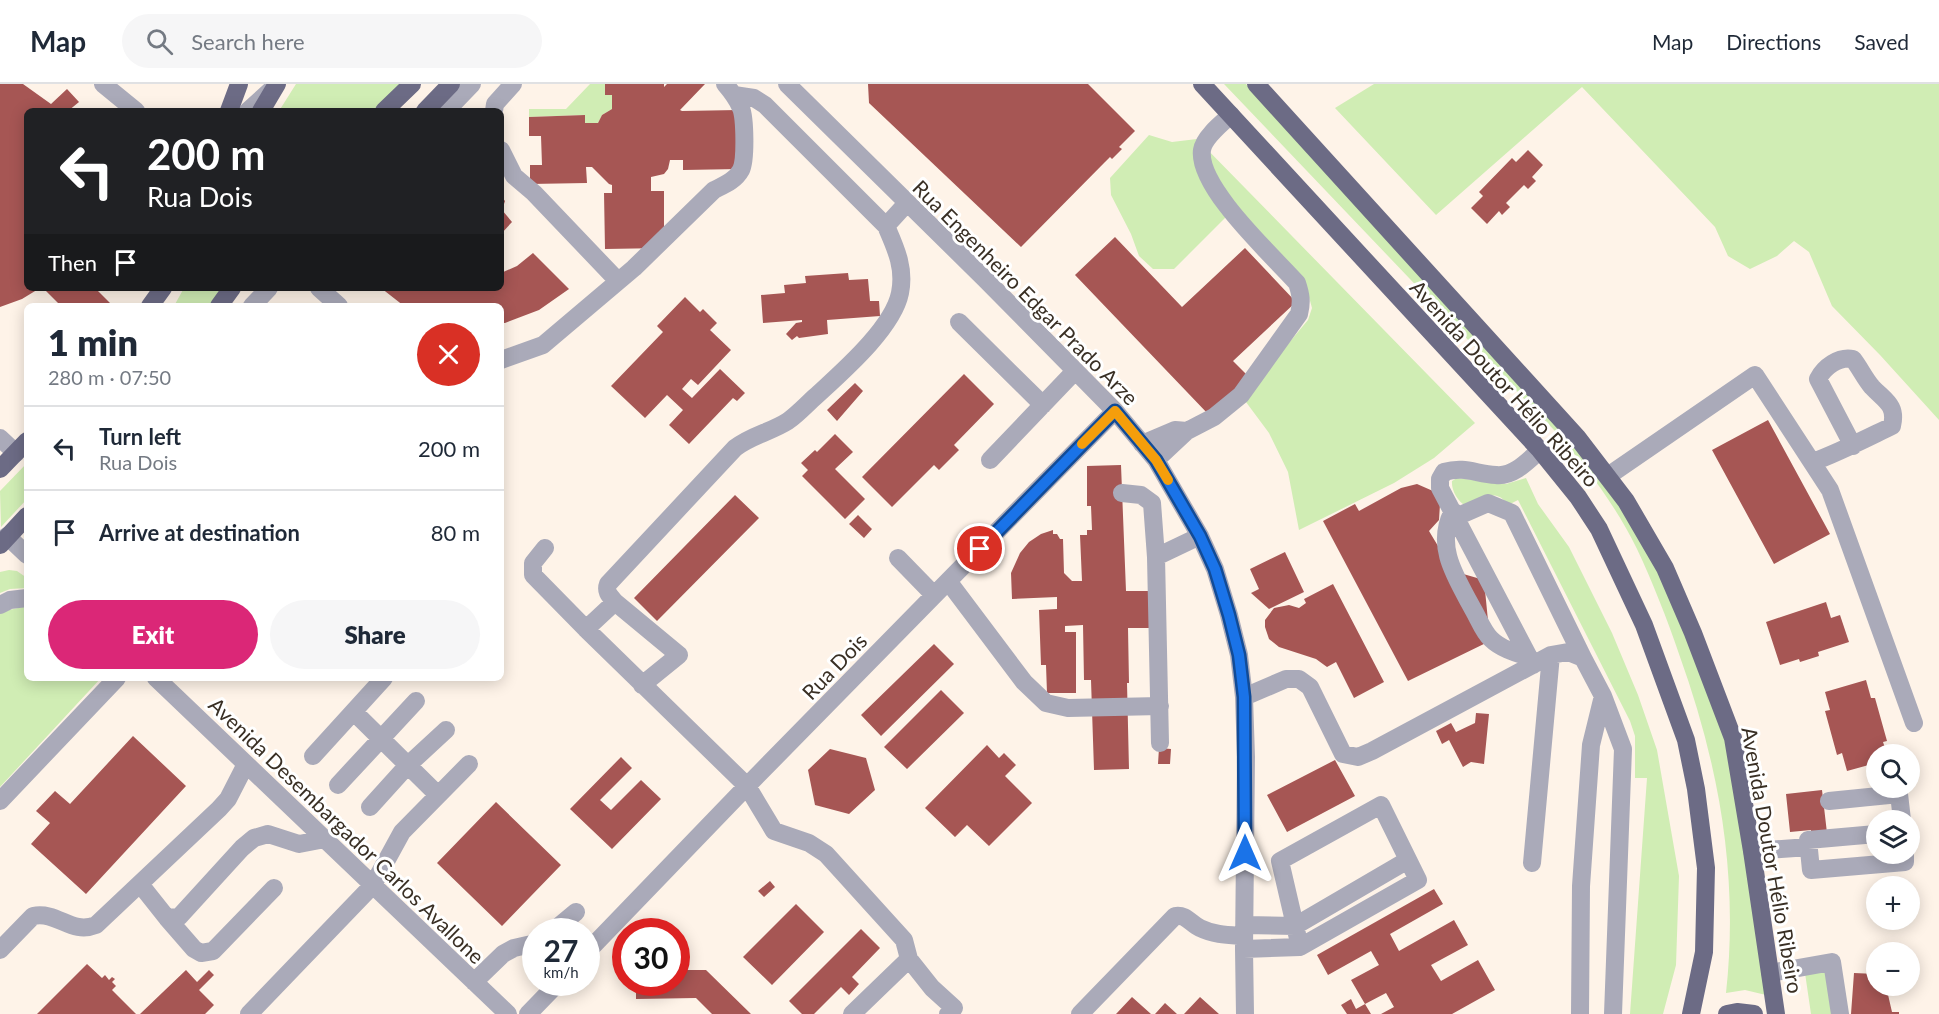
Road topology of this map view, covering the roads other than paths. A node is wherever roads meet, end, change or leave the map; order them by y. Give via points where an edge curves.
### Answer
1 (101, 84) edge
2 (239, 84) edge
3 (394, 84) edge
4 (412, 84) edge
5 (451, 84) edge
6 (472, 84) edge
7 (513, 84) edge
8 (787, 84) edge
9 (1202, 84) edge
10 (277, 85) edge
11 (1265, 87) edge
12 (730, 90) edge
13 (117, 108) edge
14 (132, 108) edge
15 (230, 108) edge
16 (251, 108) edge
17 (263, 108) edge
18 (383, 108) edge
19 (385, 108) edge
20 (428, 108) edge
21 (449, 108) edge
22 (494, 108) edge
23 (1231, 115) junction
24 (504, 156) edge
25 (907, 203) junction
26 (886, 226) junction
27 (618, 281) junction
28 (266, 291) edge
29 (322, 291) edge
30 (255, 303) edge
31 (336, 303) edge
32 (959, 322) dead end
33 (504, 359) edge
34 (1076, 371) junction
35 (1043, 405) junction
36 (1115, 411) junction
37 (1187, 431) junction
38 (0, 438) edge
39 (1142, 444) junction
40 (1853, 446) junction
41 (21, 447) edge
42 (1540, 450) junction
43 (990, 460) dead end
44 (1156, 460) junction
45 (1813, 462) junction
46 (0, 469) edge
47 (1608, 476) junction
48 (1122, 493) dead end
49 (1455, 514) junction
50 (24, 519) edge
51 (1200, 536) junction
52 (2, 538) edge
53 (545, 548) dead end
54 (24, 553) edge
55 (1156, 557) junction
56 (898, 558) dead end
57 (948, 581) junction
58 (934, 595) junction
59 (24, 598) edge
60 (615, 602) junction
61 (0, 605) edge
62 (586, 629) junction
63 (1551, 655) junction
64 (1582, 658) junction
65 (1531, 661) junction
66 (114, 681) edge
67 (159, 681) edge
68 (381, 681) edge
69 (642, 685) junction
70 (1603, 696) junction
71 (1244, 697) junction
72 (416, 701) dead end
73 (1160, 706) junction
74 (354, 712) junction
75 (1914, 723) dead end
76 (446, 730) dead end
77 (380, 737) junction
78 (1160, 743) dead end
79 (313, 756) dead end
80 (246, 764) junction
81 (469, 764) dead end
82 (408, 765) junction
83 (338, 784) dead end
84 (747, 786) junction
85 (438, 795) junction
86 (0, 801) edge
87 (1828, 801) dead end
88 (370, 807) dead end
89 (1901, 810) edge
90 (1866, 835) edge
91 (325, 839) junction
92 (1809, 847) junction
93 (1752, 851) junction
94 (1408, 860) junction
95 (1532, 863) dead end
96 (1882, 864) edge
97 (140, 884) junction
98 (373, 885) junction
99 (274, 888) dead end
100 (576, 912) dead end
101 (167, 918) junction
102 (569, 918) edge
103 (1295, 926) junction
104 (1244, 937) junction
105 (600, 938) edge
106 (522, 947) edge
107 (1300, 947) junction
108 (0, 950) edge
109 (909, 959) junction
110 (1770, 973) junction
111 (474, 982) junction
112 (545, 996) edge
113 (249, 1014) edge
114 (508, 1014) edge
115 (528, 1014) edge
116 (852, 1014) edge
117 (948, 1014) edge
118 (1080, 1014) edge
119 (1245, 1014) edge
120 (1580, 1014) edge
121 (1613, 1014) edge
122 (1691, 1014) edge
123 (1727, 1014) edge
124 (1754, 1014) edge
125 (1776, 1014) edge
126 (1840, 1014) edge

1 - 13 street
1 - 14 street
2 - 15 main road
3 - 18 main road
4 - 19 main road
5 - 20 main road
6 - 21 street
7 - 22 street
8 - 25 street, Rua Engenheiro Edgar Prado Arze
9 - 23 main road, Avenida Doutor Hélio Ribeiro
10 - 16 street
10 - 17 main road
11 - 47 main road, Avenida Doutor Hélio Ribeiro
12 - 26 street via 765,105
12 - 27 street via 743,115 741,171 731,182 714,190
23 - 37 street via 1202,148 1203,165 1223,202 1297,283 1301,305 1299,314 1241,395 1214,417
23 - 42 main road, Avenida Doutor Hélio Ribeiro
24 - 27 street via 514,176
25 - 26 street
25 - 34 street, Rua Engenheiro Edgar Prado Arze
26 - 60 street via 900,259 902,278 896,306 881,328 849,365 790,420 746,439 735,448 608,584 606,588
27 - 33 street via 543,345
28 - 30 street
29 - 31 street
32 - 35 street
34 - 35 street
34 - 36 street, Rua Engenheiro Edgar Prado Arze
35 - 43 street
36 - 39 street, Rua Engenheiro Edgar Prado Arze
36 - 57 street, Rua Dois
37 - 39 street via 1175,430
37 - 44 street
38 - 41 street
39 - 44 street, Rua Engenheiro Edgar Prado Arze
40 - 40 street via 1892,426 1894,416 1886,399 1848,358 1822,370 1818,380
40 - 45 street
41 - 46 main road
42 - 49 street via 1518,470 1498,476 1457,469 1444,472 1440,488
42 - 122 main road, Avenida Doutor Hélio Ribeiro via 1599,529 1644,625 1686,740 1706,868 1704,952
44 - 51 street, Rua Engenheiro Edgar Prado Arze
45 - 47 street via 1755,375
45 - 75 street via 1830,490
47 - 93 main road, Avenida Doutor Hélio Ribeiro via 1665,568 1694,633 1733,738
48 - 55 street via 1141,495 1152,502
49 - 64 street via 1488,503 1512,513
49 - 65 street
49 - 65 street via 1448,521 1445,546 1453,571 1489,638
50 - 52 main road
51 - 55 street
51 - 71 street, Rua Engenheiro Edgar Prado Arze via 1229,615
52 - 54 street
53 - 62 street via 533,563 533,575
55 - 73 street
56 - 58 street
57 - 58 street, Rua Dois
57 - 73 street via 1024,682 1046,703 1068,708
58 - 84 street, Rua Dois
59 - 61 street
60 - 62 street
60 - 69 street via 679,655
62 - 69 street
63 - 64 street via 1568,652
63 - 65 street
63 - 95 street
64 - 70 street
65 - 71 street via 1358,757 1343,754 1310,687 1299,679 1286,678
66 - 86 street
67 - 80 street, Avenida Desembargador Carlos Avallone
68 - 74 street
69 - 84 street
70 - 120 street via 1591,745 1581,886
70 - 121 street via 1623,749
71 - 104 street, Rua Engenheiro Edgar Prado Arze
72 - 77 street
73 - 78 street
74 - 77 street
74 - 79 street
76 - 82 street
77 - 82 street
77 - 83 street
80 - 91 street, Avenida Desembargador Carlos Avallone
80 - 97 street via 228,799
81 - 85 street
82 - 85 street
82 - 88 street
84 - 105 street, Rua Dois
84 - 109 street via 774,831 809,843 826,854 904,940
85 - 98 street via 402,832
87 - 89 street via 1899,794
90 - 92 street via 1808,840
91 - 98 street, Avenida Desembargador Carlos Avallone
91 - 101 street via 299,843 260,835 242,848 179,917
92 - 93 street
92 - 96 street via 1811,870
93 - 110 main road, Avenida Doutor Hélio Ribeiro
94 - 103 street
94 - 103 street via 1381,805 1280,861
94 - 107 street via 1418,880
97 - 101 street
97 - 108 street via 96,925 78,928 48,915 33,916
98 - 111 street, Avenida Desembargador Carlos Avallone
98 - 113 street
99 - 101 street via 213,951 201,953 194,949
100 - 102 street
103 - 104 street
103 - 107 street
104 - 107 street
104 - 118 street via 1214,933 1184,916 1175,916
104 - 119 street, Rua Engenheiro Edgar Prado Arze
106 - 111 street via 503,954
109 - 116 street
109 - 117 street via 954,1008
110 - 125 main road, Avenida Doutor Hélio Ribeiro
110 - 126 street via 1832,962
111 - 114 street, Avenida Desembargador Carlos Avallone
112 - 115 street
123 - 124 main road

